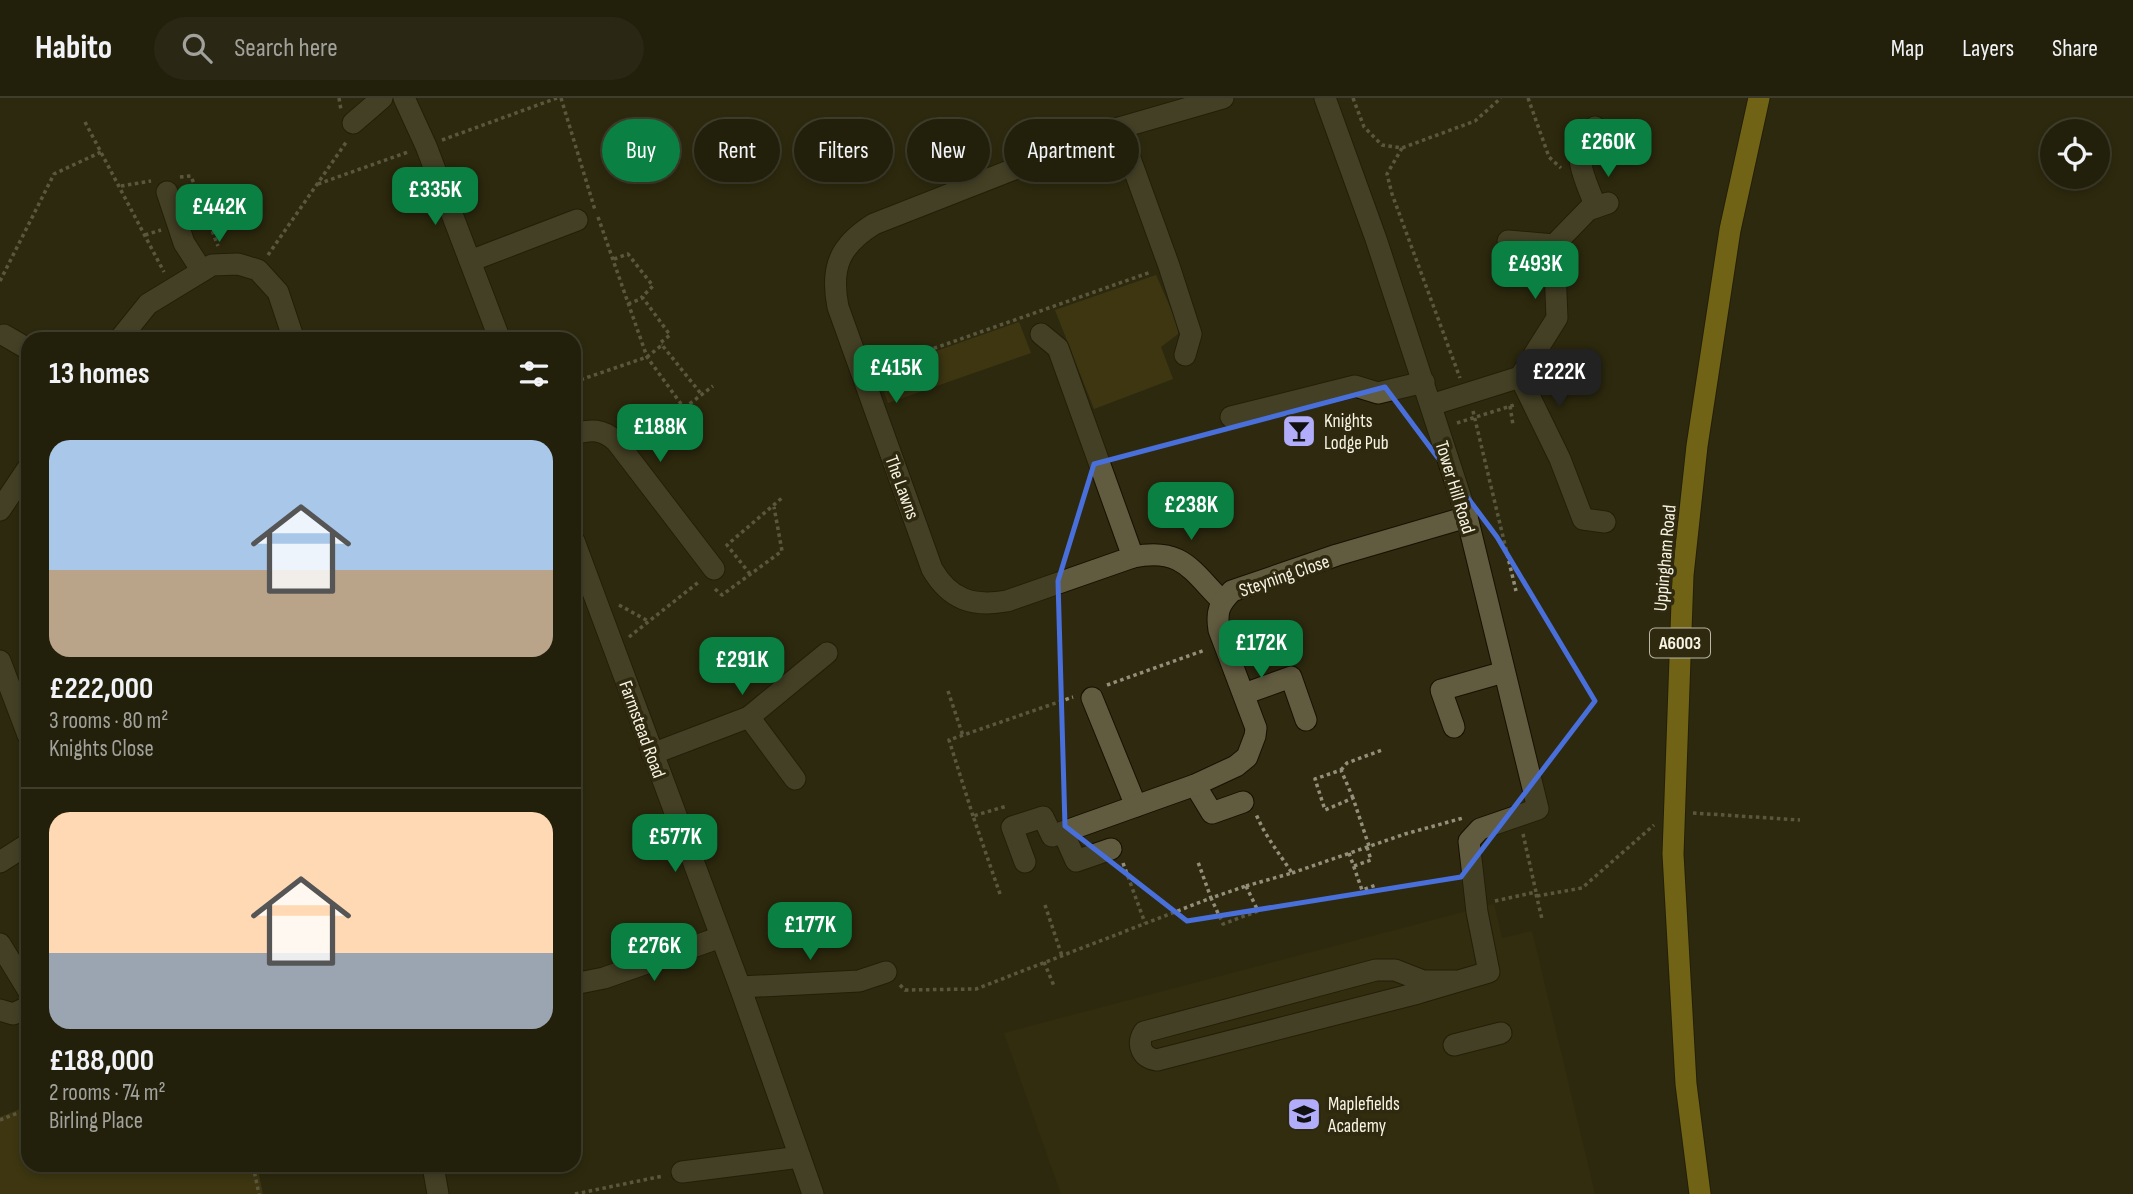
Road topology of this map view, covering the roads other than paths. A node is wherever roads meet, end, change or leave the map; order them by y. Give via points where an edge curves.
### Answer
1 (382, 98) edge
2 (404, 98) edge
3 (1223, 98) edge
4 (1325, 98) edge
5 (1759, 98) edge
6 (347, 122) road end
7 (1139, 122) edge
8 (1595, 127) dead end
9 (1004, 173) edge
10 (1139, 182) edge
11 (167, 192) dead end
12 (587, 217) road end
13 (1508, 241) dead end
14 (1554, 245) junction
15 (470, 261) junction
16 (202, 271) junction
17 (125, 332) edge
18 (291, 332) edge
19 (497, 332) edge
20 (1041, 334) dead end
21 (4, 335) dead end
22 (21, 345) edge
23 (1185, 355) dead end
24 (1520, 377) junction
25 (1424, 382) junction
26 (1431, 405) junction
27 (1231, 417) dead end
28 (581, 432) edge
29 (21, 478) edge
30 (0, 510) edge
31 (1467, 517) junction
32 (1605, 522) dead end
33 (1133, 557) junction
34 (581, 561) edge
35 (709, 573) road end
36 (1222, 601) junction
37 (827, 653) dead end
38 (0, 661) edge
39 (1504, 672) junction
40 (1091, 693) road end
41 (1244, 694) junction
42 (21, 716) edge
43 (749, 717) junction
44 (1306, 720) dead end
45 (1454, 727) dead end
46 (652, 754) junction
47 (795, 779) dead end
48 (1195, 785) junction
49 (1136, 806) junction
50 (1249, 806) road end
51 (1058, 834) junction
52 (21, 848) edge
53 (1116, 854) road end
54 (0, 862) edge
55 (1025, 862) dead end
56 (721, 937) junction
57 (0, 944) edge
58 (886, 972) road end
59 (21, 978) edge
60 (1455, 981) junction
61 (581, 983) edge
62 (740, 987) junction
63 (0, 1010) edge
64 (21, 1010) edge
65 (1502, 1033) dead end
66 (1454, 1045) dead end
67 (800, 1157) junction
68 (434, 1172) edge
69 (682, 1172) road end
70 (439, 1194) edge
71 (813, 1194) edge
72 (1700, 1194) edge

1 - 6 street
2 - 15 street
3 - 7 street, The Lawns
4 - 25 street, Tower Hill Road
5 - 72 highway, Uppingham Road / A6003 via 1730,230 1697,446 1683,575 1673,854 1686,1084
8 - 14 street via 1579,140 1580,166 1602,205 1588,210
9 - 33 street, The Lawns via 856,235 835,272 838,307 932,569 944,586 972,602 1007,601
10 - 23 street via 1191,334
11 - 16 street via 184,243
12 - 15 street
13 - 14 street
14 - 24 street via 1557,318
15 - 19 street
16 - 17 street via 148,304
16 - 18 street via 212,265 238,264 258,270 278,292
20 - 33 street via 1058,348
21 - 22 street
24 - 26 street
24 - 32 street via 1583,519
25 - 26 street, Tower Hill Road
25 - 27 street via 1378,393 1355,386
26 - 31 street, Tower Hill Road
28 - 35 street via 604,432 626,454
29 - 30 street
31 - 36 street, Steyning Close via 1337,555 1233,591
31 - 39 street, Tower Hill Road
33 - 36 street, The Lawns via 1171,555 1187,564
34 - 46 street, Farmstead Road
36 - 41 street, Steyning Close via 1217,614
37 - 43 street
38 - 42 street
39 - 45 street via 1441,690
39 - 60 street, Tower Hill Road via 1538,809 1479,829 1469,841 1489,972
40 - 49 street
41 - 44 street via 1291,677
41 - 48 street, Steyning Close via 1256,728 1247,757
43 - 46 street
43 - 47 street
46 - 56 street, Farmstead Road
48 - 49 street, Steyning Close
48 - 50 street via 1212,813
49 - 51 street, Steyning Close
51 - 53 street via 1076,861
51 - 55 street via 1043,817 1012,827
52 - 54 street
56 - 61 street
56 - 62 street, Farmstead Road
57 - 59 street
58 - 62 street via 859,981
60 - 60 street via 1157,1060 1141,1050 1144,1032 1376,970 1395,970 1423,981
62 - 67 street, Farmstead Road
63 - 64 street via 13,1014
65 - 66 street
67 - 69 street
67 - 71 street, Farmstead Road
68 - 70 street

